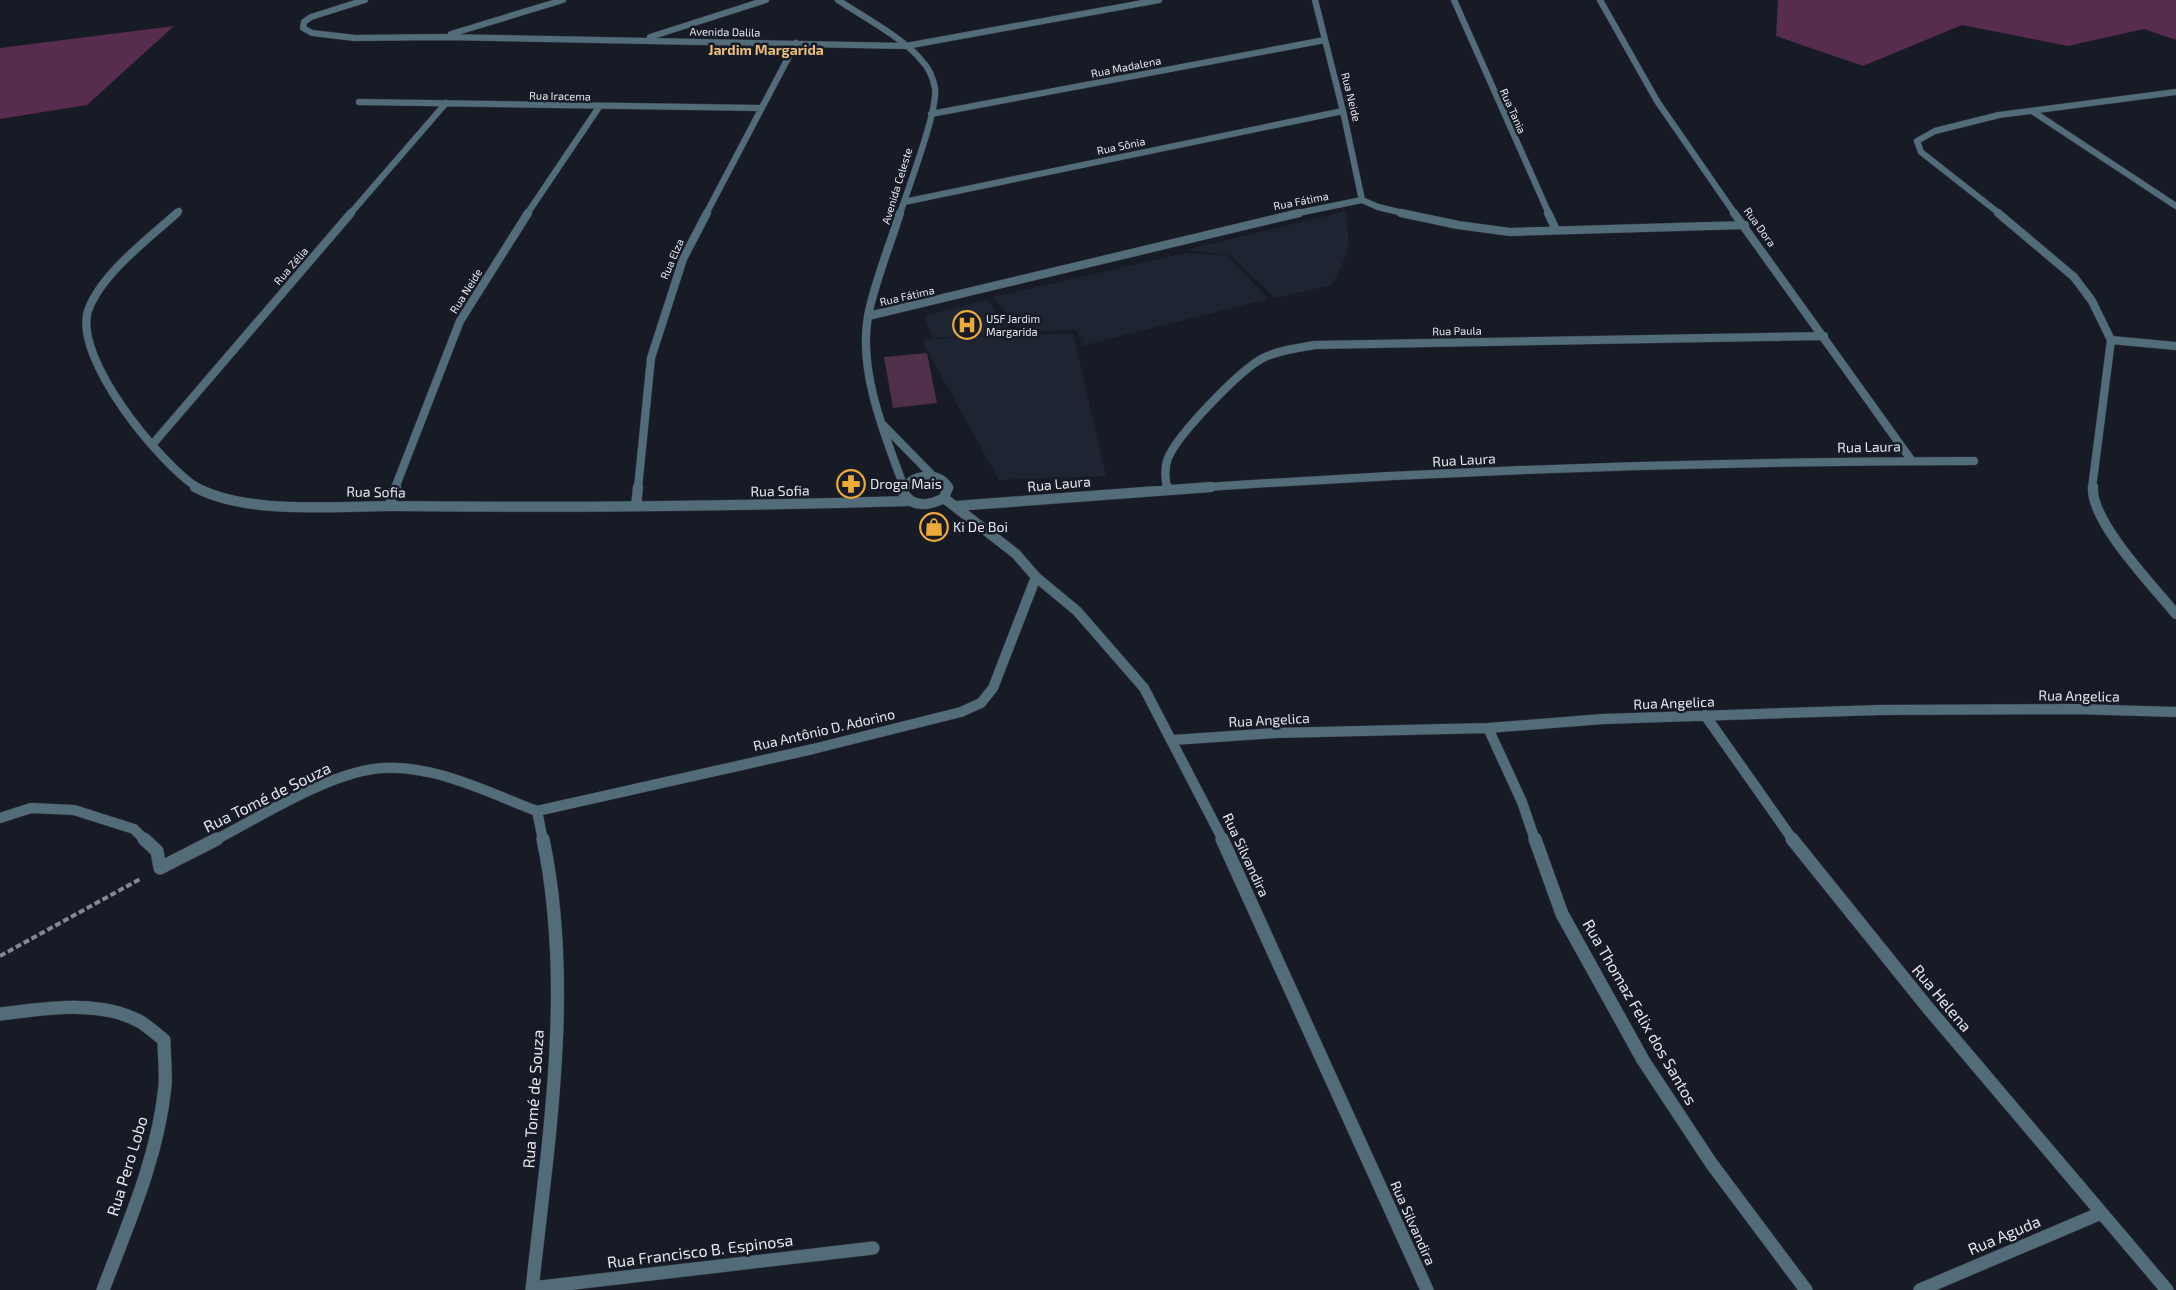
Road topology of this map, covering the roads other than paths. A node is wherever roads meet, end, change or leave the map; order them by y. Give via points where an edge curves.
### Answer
1 (365, 0) edge
2 (563, 0) edge
3 (766, 0) edge
4 (838, 0) edge
5 (1159, 0) edge
6 (1315, 0) edge
7 (1454, 0) edge
8 (1600, 0) edge
9 (442, 37) junction
10 (642, 40) junction
11 (1325, 40) junction
12 (796, 43) junction
13 (906, 46) junction
14 (2176, 92) edge
15 (358, 102) dead end
16 (446, 103) junction
17 (599, 107) junction
18 (760, 108) junction
19 (1343, 111) junction
20 (2032, 111) junction
21 (931, 114) junction
22 (1362, 200) junction
23 (904, 202) junction
24 (2176, 206) edge
25 (179, 210) dead end
26 (1744, 225) junction
27 (1556, 230) junction
28 (868, 316) junction
29 (1824, 336) junction
30 (2111, 340) junction
31 (2176, 346) edge
32 (880, 422) junction
33 (152, 445) junction
34 (1912, 460) junction
35 (1974, 461) dead end
36 (933, 476) junction
37 (904, 487) junction
38 (1167, 489) junction
39 (944, 498) junction
40 (909, 501) junction
41 (389, 506) junction
42 (636, 506) junction
43 (956, 506) junction
44 (1036, 577) junction
45 (2176, 614) edge
46 (2176, 712) edge
47 (1705, 716) junction
48 (1488, 728) junction
49 (1173, 740) junction
50 (537, 811) junction
51 (0, 818) edge
52 (0, 1014) edge
53 (2101, 1213) junction
54 (873, 1248) dead end
55 (532, 1289) edge
56 (103, 1290) edge
57 (1427, 1290) edge
58 (1806, 1290) edge
59 (1920, 1290) edge
60 (2167, 1290) edge

1 - 9 street, Avenida Dalila via 311,17 304,22 303,28 327,36
2 - 9 street
3 - 10 street
4 - 13 street, Avenida Celeste
5 - 13 street, Avenida Dalila
6 - 11 street, Rua Neide
7 - 27 street, Rua Tania
8 - 26 street, Rua Dora via 1657,101
9 - 10 street, Avenida Dalila
10 - 12 street, Avenida Dalila
11 - 19 street, Rua Neide
11 - 21 street, Rua Madalena
12 - 13 street, Avenida Dalila
12 - 18 street, Rua Elza
13 - 21 street, Avenida Celeste via 922,60 931,74 935,90
14 - 20 street
15 - 16 street, Rua Iracema
16 - 17 street, Rua Iracema
16 - 33 street, Rua Zélia
17 - 18 street, Rua Iracema
17 - 41 street, Rua Neide via 546,184 460,321
18 - 42 street, Rua Elza via 683,259 667,303 652,358
19 - 22 street, Rua Neide
19 - 23 street, Rua Sônia
20 - 24 street
20 - 30 street via 1939,129 1924,135 1917,145 1921,152 2074,277 2092,301
21 - 23 street, Avenida Celeste
22 - 27 street via 1371,206 1476,229 1510,232
22 - 28 street, Rua Fátima via 1255,222
23 - 28 street, Avenida Celeste
25 - 33 street, Rua Sofia via 121,265 89,307 86,324 95,360 115,395
26 - 27 street
26 - 29 street, Rua Dora
28 - 32 street, Avenida Celeste via 866,353
29 - 34 street, Rua Dora
29 - 38 street, Rua Paula via 1314,345 1280,351 1256,362 1194,424 1170,454 1164,474
30 - 31 street
30 - 45 street via 2092,495 2107,529
32 - 36 street
32 - 37 street, Avenida Celeste
33 - 41 street, Rua Sofia via 186,481 223,499 255,503
34 - 35 street, Rua Laura
34 - 38 street, Rua Laura via 1534,470
36 - 37 street via 912,479
36 - 39 street via 948,484
37 - 40 street via 903,492
38 - 43 street, Rua Laura
39 - 40 street via 924,505
39 - 43 street, Rua Silvandira
40 - 42 street, Rua Sofia
41 - 42 street, Rua Sofia
43 - 44 street, Rua Silvandira via 1016,554
44 - 49 street, Rua Silvandira via 1077,611 1144,688
44 - 50 street, Rua Antônio D. Adorino via 993,688 981,703 961,712 822,746
46 - 47 street, Rua Angelica via 1880,710
47 - 48 street, Rua Angelica
47 - 53 street, Rua Helena via 1802,852
48 - 49 street, Rua Angelica via 1383,728
48 - 58 street, Rua Thomaz Felix dos Santos via 1522,802 1562,914 1598,981 1643,1060 1711,1163
49 - 57 street, Rua Silvandira via 1215,823
50 - 51 street, Rua Tomé de Souza via 449,779 384,768 350,775 302,795 160,868 157,851 134,829 74,810 30,808
50 - 55 street, Rua Tomé de Souza via 552,883 558,967 552,1100
52 - 56 street, Rua Pero Lobo via 49,1008 100,1010 137,1020 164,1040 165,1086 158,1130 139,1193
53 - 59 street, Rua Aguda
53 - 60 street, Rua Helena
54 - 55 street, Rua Francisco B. Espinosa

